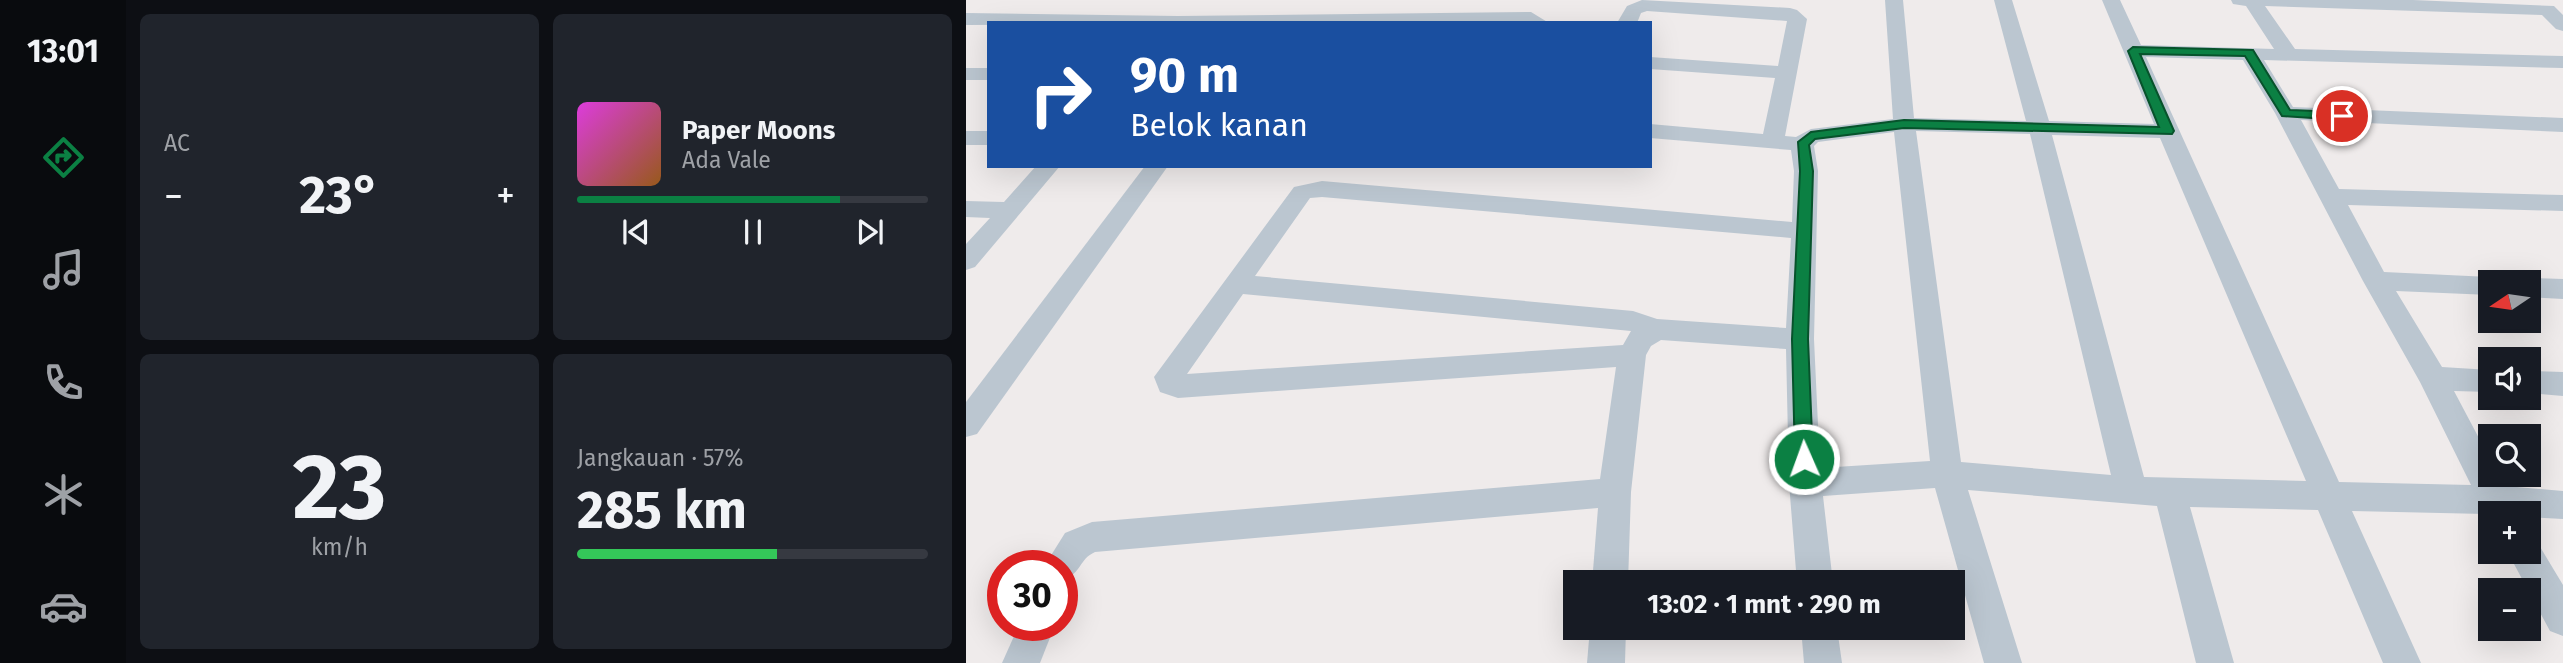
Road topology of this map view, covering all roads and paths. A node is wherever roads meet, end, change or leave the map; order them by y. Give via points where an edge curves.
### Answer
1 (1197, 0) edge
2 (1894, 0) edge
3 (2003, 0) edge
4 (2111, 0) edge
5 (2246, 1) edge
6 (966, 19) edge
7 (1107, 21) edge
8 (1178, 21) edge
9 (1266, 21) edge
10 (1536, 21) edge
11 (1628, 21) edge
12 (2563, 25) edge
13 (2133, 51) junction
14 (2249, 53) junction
15 (2288, 54) junction
16 (1652, 62) edge
17 (2563, 62) edge
18 (1788, 73) junction
19 (966, 74) edge
20 (987, 75) edge
21 (2286, 113) junction
22 (1904, 124) junction
23 (2563, 125) edge
24 (2039, 126) junction
25 (1652, 131) edge
26 (2167, 131) junction
27 (966, 138) edge
28 (987, 138) edge
29 (1773, 142) junction
30 (1802, 144) junction
31 (1047, 168) edge
32 (1156, 168) edge
33 (2330, 197) junction
34 (2563, 203) edge
35 (966, 209) edge
36 (1012, 210) junction
37 (1804, 231) junction
38 (966, 261) edge
39 (2376, 281) junction
40 (1236, 284) junction
41 (2478, 285) edge
42 (2541, 288) edge
43 (2563, 289) edge
44 (1656, 329) junction
45 (1800, 339) junction
46 (1632, 355) junction
47 (2433, 378) junction
48 (2478, 380) edge
49 (2541, 383) edge
50 (2563, 384) edge
51 (966, 425) edge
52 (1947, 474) junction
53 (1805, 483) junction
54 (2131, 491) junction
55 (1615, 492) junction
56 (2170, 492) junction
57 (2330, 497) junction
58 (2495, 501) edge
59 (2478, 505) edge
60 (2541, 505) edge
61 (2563, 505) edge
62 (1073, 550) edge
63 (2531, 564) edge
64 (1611, 570) edge
65 (1814, 570) edge
66 (2563, 619) edge
67 (1607, 640) edge
68 (1820, 640) edge
69 (1030, 641) edge
70 (1021, 663) edge
71 (1606, 663) edge
72 (1823, 663) edge
73 (2003, 663) edge
74 (2215, 663) edge
75 (2402, 663) edge

1 - 8 street
2 - 22 street
3 - 24 street
4 - 13 street
5 - 12 street via 2547,10
5 - 15 street
6 - 7 street
9 - 10 street
11 - 18 street via 1632,10 1647,5 1790,14 1797,19
13 - 14 street
13 - 26 street
14 - 15 street
14 - 21 street
15 - 17 street
16 - 18 street
18 - 29 street
19 - 20 street
21 - 23 street
21 - 33 street
22 - 24 street
22 - 30 street via 1811,136
22 - 52 street
24 - 26 street
24 - 54 street
25 - 29 street
26 - 57 street
27 - 28 street
29 - 30 street
30 - 37 street
31 - 36 street
32 - 51 street
33 - 34 street
33 - 39 street
35 - 36 street
36 - 38 street
37 - 40 street via 1322,189 1302,192
37 - 45 street
39 - 41 street
39 - 47 street
40 - 44 street via 1633,321
40 - 46 street via 1169,377 1170,384
42 - 43 street
44 - 45 street
44 - 46 street via 1640,340
45 - 53 street
46 - 55 street
47 - 48 street
47 - 58 street
49 - 50 street
52 - 53 street
52 - 54 street
52 - 73 street
53 - 65 street
54 - 56 street
55 - 62 street via 1092,537
55 - 64 street
56 - 57 street
56 - 74 street
57 - 59 street
57 - 75 street
60 - 61 street
63 - 66 street
67 - 71 street
68 - 72 street
69 - 70 street

